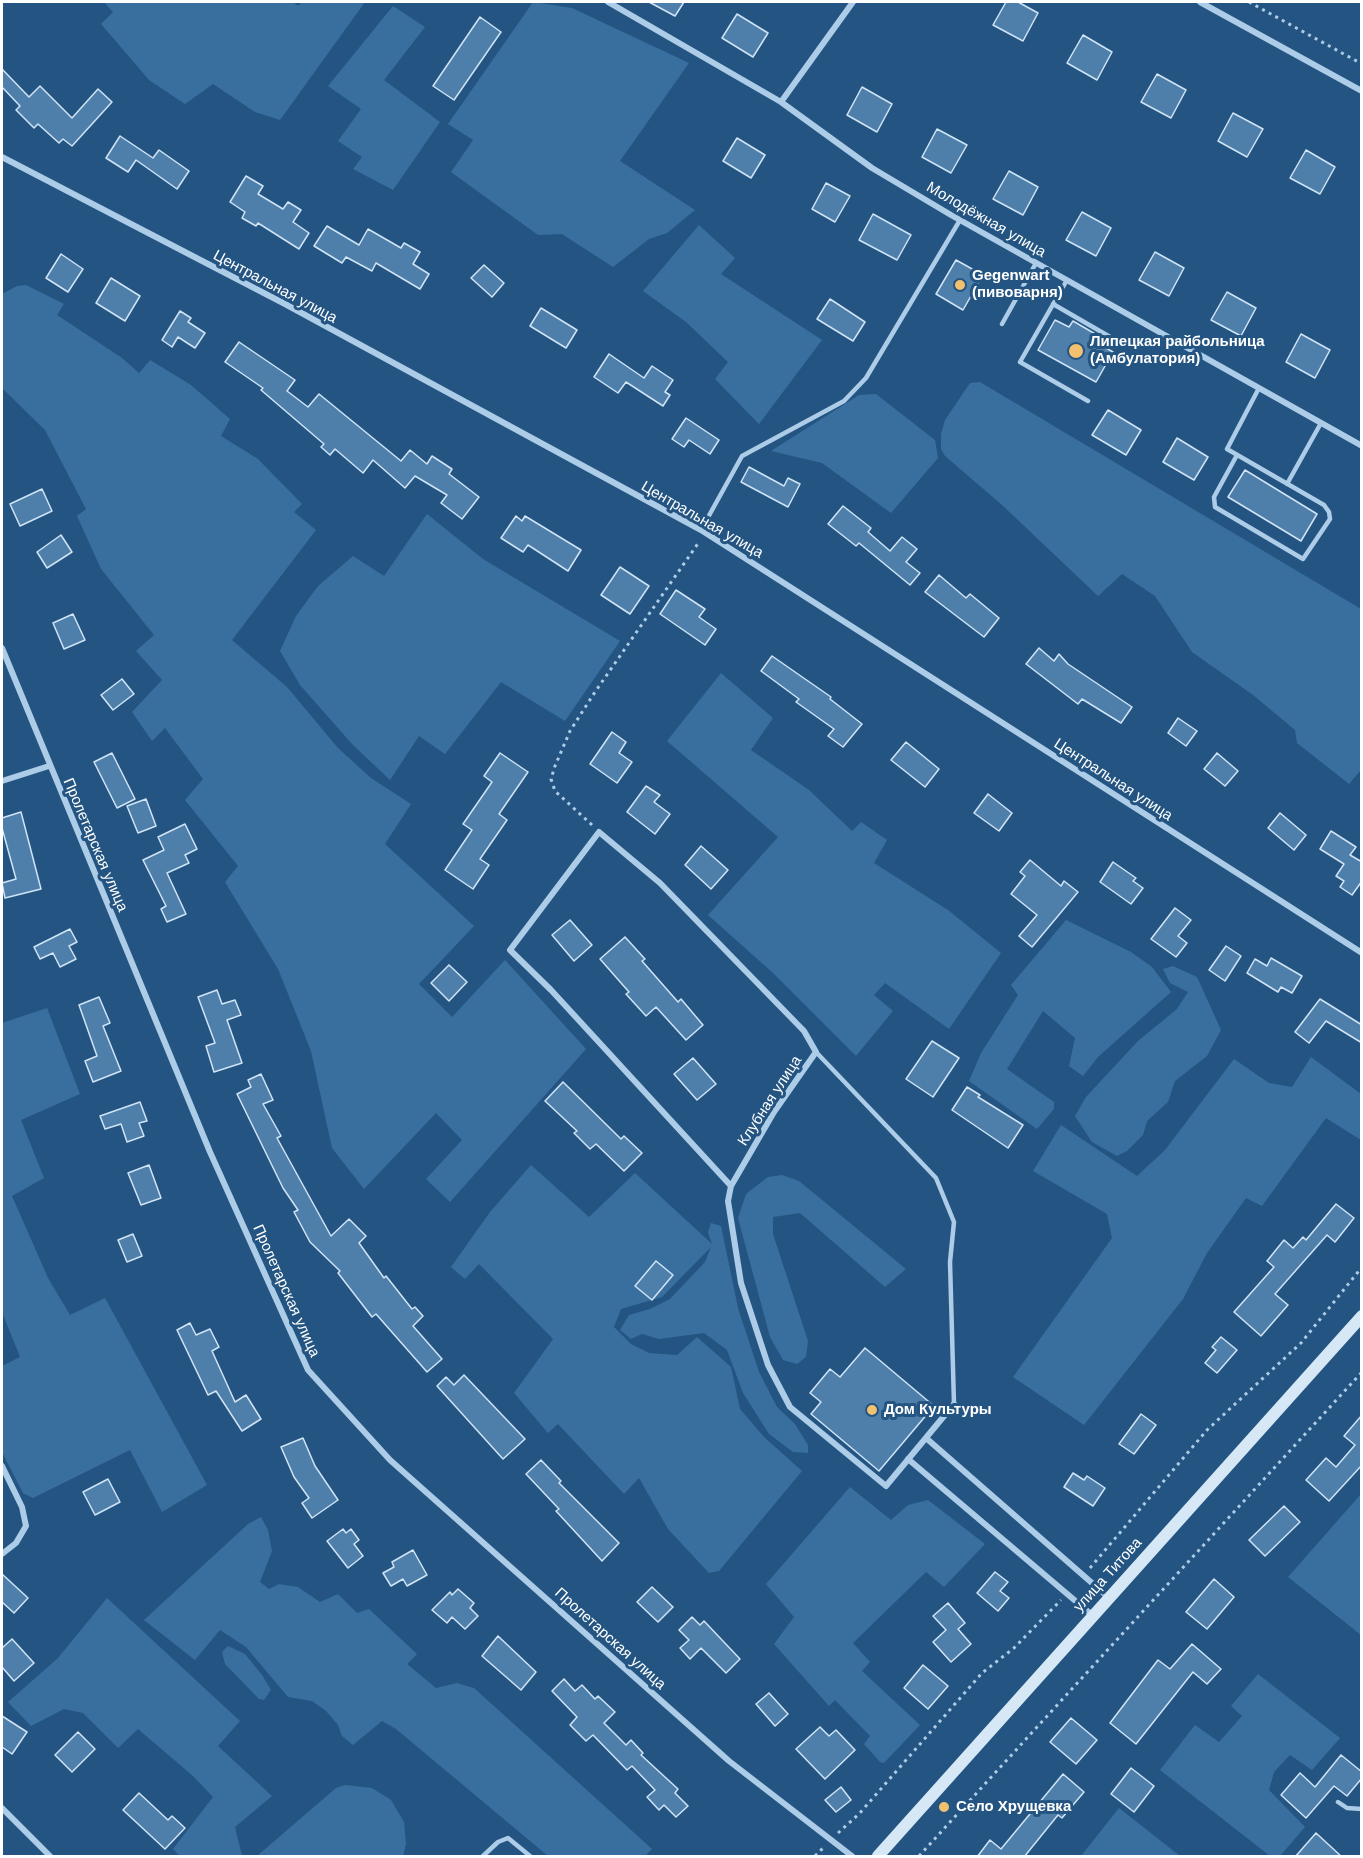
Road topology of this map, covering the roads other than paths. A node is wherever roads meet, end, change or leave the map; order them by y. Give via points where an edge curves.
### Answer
1 (608, 2) edge
2 (854, 2) edge
3 (1200, 2) edge
4 (1362, 91) edge
5 (781, 102) junction
6 (2, 158) edge
7 (960, 220) junction
8 (1036, 263) junction
9 (1067, 280) junction
10 (1053, 304) junction
11 (1002, 324) dead end
12 (1124, 345) dead end
13 (1259, 388) junction
14 (1088, 401) dead end
15 (1321, 423) junction
16 (1362, 446) edge
17 (1237, 455) junction
18 (1287, 484) junction
19 (703, 531) junction
20 (2, 648) edge
21 (50, 766) junction
22 (2, 782) edge
23 (1362, 953) edge
24 (816, 1052) junction
25 (731, 1186) junction
26 (1362, 1316) edge
27 (954, 1404) joint
28 (926, 1438) junction
29 (908, 1459) junction
30 (2, 1466) edge
31 (2, 1554) edge
32 (1108, 1597) junction
33 (1092, 1615) junction
34 (1338, 1802) dead end
35 (2, 1808) edge
36 (1362, 1809) edge
37 (50, 1857) edge
38 (483, 1857) edge
39 (530, 1857) edge
40 (852, 1857) edge
41 (878, 1857) edge

1 - 5 street, Молодёжная улица
2 - 5 street
3 - 4 street
5 - 7 street, Молодёжная улица via 872,168
6 - 19 street, Центральная улица via 285,304
7 - 8 street, Молодёжная улица
7 - 19 lane via 866,378 844,401 742,456
8 - 9 street, Молодёжная улица
8 - 11 lane
9 - 10 lane
9 - 13 street, Молодёжная улица
10 - 12 lane
10 - 14 lane via 1020,362
13 - 15 street, Молодёжная улица
13 - 17 lane via 1227,449
15 - 16 street, Молодёжная улица
15 - 18 lane
17 - 18 lane
17 - 18 lane via 1214,497 1215,507 1303,559 1330,519 1329,512
19 - 23 street, Центральная улица
20 - 21 street, Пролетарская улица
21 - 22 street
21 - 40 street, Пролетарская улица via 210,1152 308,1371 390,1460 729,1761
24 - 25 street, Клубная улица via 774,1112
24 - 25 street, Клубная улица via 804,1031 660,883 599,832 510,950
24 - 27 lane via 936,1178 954,1222 950,1262
25 - 29 street via 728,1201 741,1283 768,1365 790,1407 886,1486
26 - 32 main road, улица Титова
27 - 28 street
28 - 29 street
28 - 32 street
29 - 33 street
30 - 31 street via 22,1507 26,1526 16,1543
32 - 33 main road, улица Титова
33 - 41 main road, улица Титова
34 - 36 lane via 1347,1808
35 - 37 street
38 - 39 lane via 508,1838

